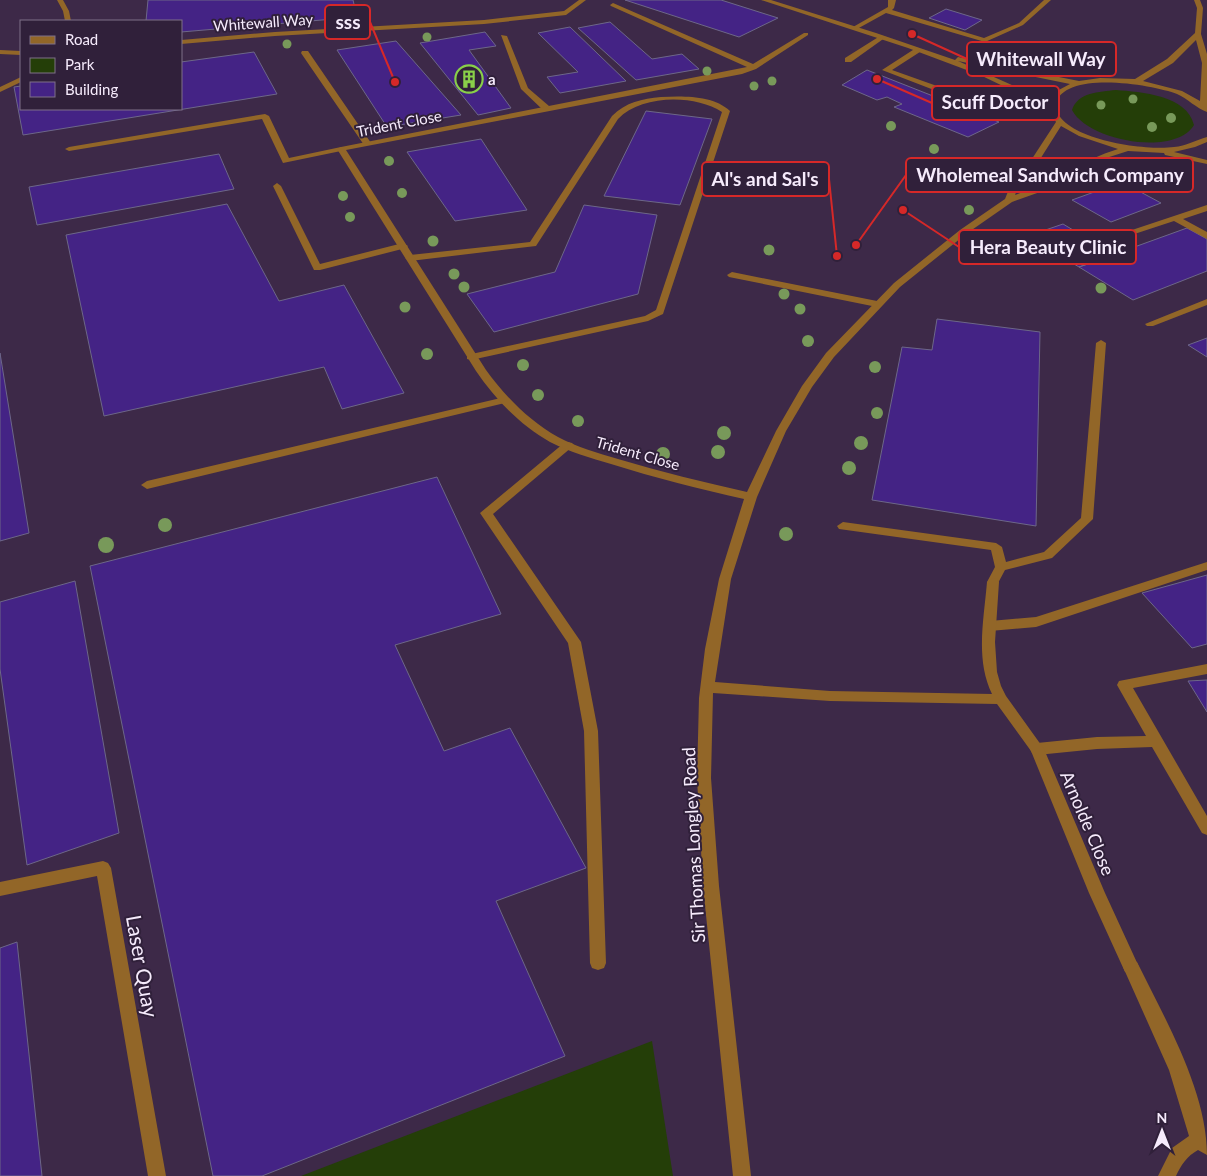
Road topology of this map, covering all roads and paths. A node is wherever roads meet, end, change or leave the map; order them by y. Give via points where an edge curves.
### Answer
1 (60, 0) edge
2 (583, 0) edge
3 (764, 0) edge
4 (893, 0) edge
5 (1048, 0) edge
6 (1197, 0) edge
7 (613, 5) dead end
8 (886, 11) junction
9 (68, 20) edge
10 (855, 28) junction
11 (806, 34) dead end
12 (1198, 34) junction
13 (503, 36) dead end
14 (882, 38) junction
15 (182, 42) edge
16 (919, 50) junction
17 (0, 52) edge
18 (20, 53) edge
19 (305, 53) dead end
20 (848, 60) dead end
21 (753, 67) junction
22 (20, 79) edge
23 (1136, 82) junction
24 (1079, 83) junction
25 (0, 90) edge
26 (976, 103) dead end
27 (1051, 106) junction
28 (546, 108) junction
29 (1205, 109) edge
30 (1060, 122) junction
31 (1207, 140) edge
32 (367, 143) junction
33 (1128, 148) junction
34 (69, 149) dead end
35 (341, 149) junction
36 (1154, 150) junction
37 (1207, 162) edge
38 (277, 186) dead end
39 (1008, 200) junction
40 (1207, 208) edge
41 (1175, 218) junction
42 (1207, 236) edge
43 (1104, 241) dead end
44 (403, 246) junction
45 (410, 258) junction
46 (732, 275) dead end
47 (1207, 302) edge
48 (877, 304) junction
49 (1150, 324) dead end
50 (1101, 343) dead end
51 (471, 356) junction
52 (505, 400) junction
53 (568, 445) junction
54 (147, 485) dead end
55 (751, 497) junction
56 (843, 526) dead end
57 (1207, 566) edge
58 (1001, 567) junction
59 (990, 626) junction
60 (1207, 670) edge
61 (707, 687) junction
62 (1001, 699) junction
63 (1157, 741) junction
64 (1037, 749) junction
65 (1207, 829) edge
66 (0, 889) edge
67 (598, 963) dead end
68 (1203, 1144) edge
69 (157, 1176) edge
70 (742, 1176) edge
71 (1167, 1176) edge

1 - 9 street
2 - 15 street, Whitewall Way via 566,13 484,22
3 - 10 street
4 - 8 street via 891,8
5 - 8 street via 1021,24 985,40
6 - 12 street via 1200,8
7 - 21 street
8 - 10 street
10 - 14 street
11 - 21 street, Trident Close
12 - 23 street via 1170,60
12 - 29 street via 1206,63
13 - 28 street via 525,89
14 - 16 street
14 - 20 street
16 - 24 street
16 - 26 street via 886,70
16 - 27 street via 1016,87
17 - 18 street
19 - 32 street
21 - 28 street, Trident Close
22 - 25 street
23 - 24 street
23 - 29 street via 1177,91
24 - 27 street via 1054,97
27 - 30 street
28 - 32 street, Trident Close
30 - 33 street via 1099,142
30 - 39 street, Sir Thomas Longley Road via 1029,170 1015,184
31 - 36 street via 1179,149
32 - 35 street, Trident Close
33 - 36 street
33 - 39 street, Sir Thomas Longley Road via 1100,157 1037,190
34 - 35 street via 266,116 286,161
35 - 44 street, Trident Close
36 - 37 street
38 - 44 street via 317,268
39 - 48 street, Sir Thomas Longley Road via 923,262
40 - 41 street
41 - 42 street
41 - 43 street
44 - 45 street, Trident Close
45 - 51 street, Trident Close
45 - 51 street via 533,244 624,109 660,99 681,99 719,105 726,111 660,312 648,318 558,339
46 - 48 street
47 - 49 street
48 - 55 street, Sir Thomas Longley Road via 830,355 807,386 781,431
50 - 58 street via 1087,519 1048,555
51 - 52 street, Trident Close
52 - 53 street, Trident Close via 551,438
52 - 54 street
53 - 55 street, Trident Close via 633,467
53 - 67 street via 486,513 574,642 591,731
55 - 61 street, Sir Thomas Longley Road via 725,578
56 - 58 street via 996,547
57 - 59 street via 1036,622
58 - 59 street, Arnolde Close via 993,582
59 - 62 street, Arnolde Close via 992,677
60 - 63 street via 1124,685
61 - 62 street via 830,696
61 - 70 street, Sir Thomas Longley Road via 704,778 708,853
62 - 64 street, Arnolde Close
63 - 64 street
63 - 65 street
64 - 68 street, Arnolde Close via 1094,884 1173,1056
66 - 69 street, Laser Quay via 103,868
68 - 71 street via 1188,1144 1182,1149

